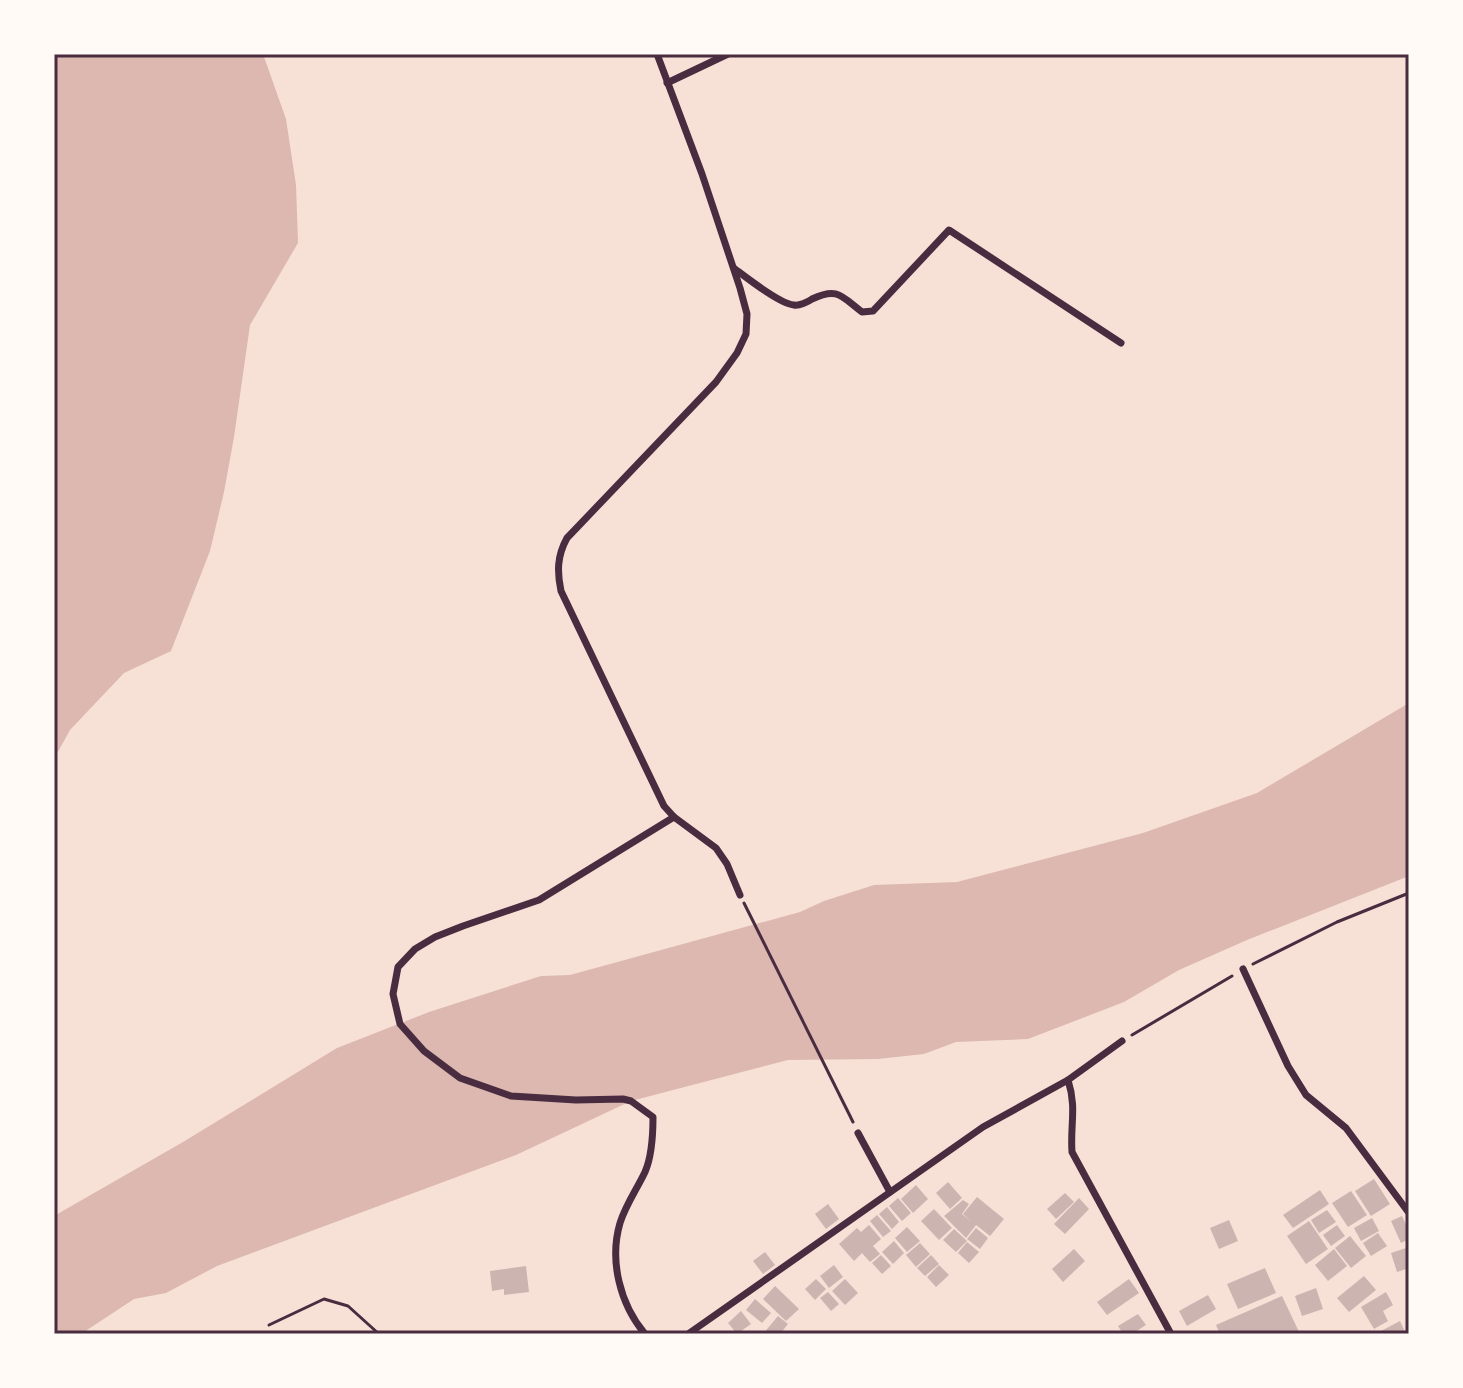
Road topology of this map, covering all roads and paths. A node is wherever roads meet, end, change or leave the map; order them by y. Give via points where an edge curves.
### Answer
1 (657, 54) edge
2 (728, 54) edge
3 (667, 83) junction
4 (733, 267) junction
5 (1121, 343) dead end
6 (674, 817) junction
7 (1409, 893) edge
8 (740, 895) joint
9 (1243, 969) junction
10 (1122, 1041) joint
11 (1068, 1080) junction
12 (858, 1133) joint
13 (890, 1192) junction
14 (1409, 1213) edge
15 (269, 1325) dead end
16 (379, 1334) edge
17 (645, 1334) edge
18 (688, 1334) edge
19 (1171, 1334) edge

1 - 3 street
2 - 3 street
3 - 4 street
4 - 5 street via 794,305 826,292 839,294 862,312 873,311 949,230
4 - 6 street via 747,314 737,353 716,382 567,538 558,561 561,591 655,791
6 - 8 street via 716,848
6 - 17 street via 539,900 415,949 398,967 393,994 400,1024 424,1051 460,1078 511,1096 623,1099 653,1117 646,1170 620,1224 616,1250 617,1276 627,1305
7 - 9 path
8 - 12 path
9 - 10 path
9 - 14 street via 1306,1095 1346,1128
10 - 11 street
11 - 13 street via 983,1127
11 - 19 street via 1074,1113 1072,1152
12 - 13 street
13 - 18 street
15 - 16 lane via 324,1299 348,1306

